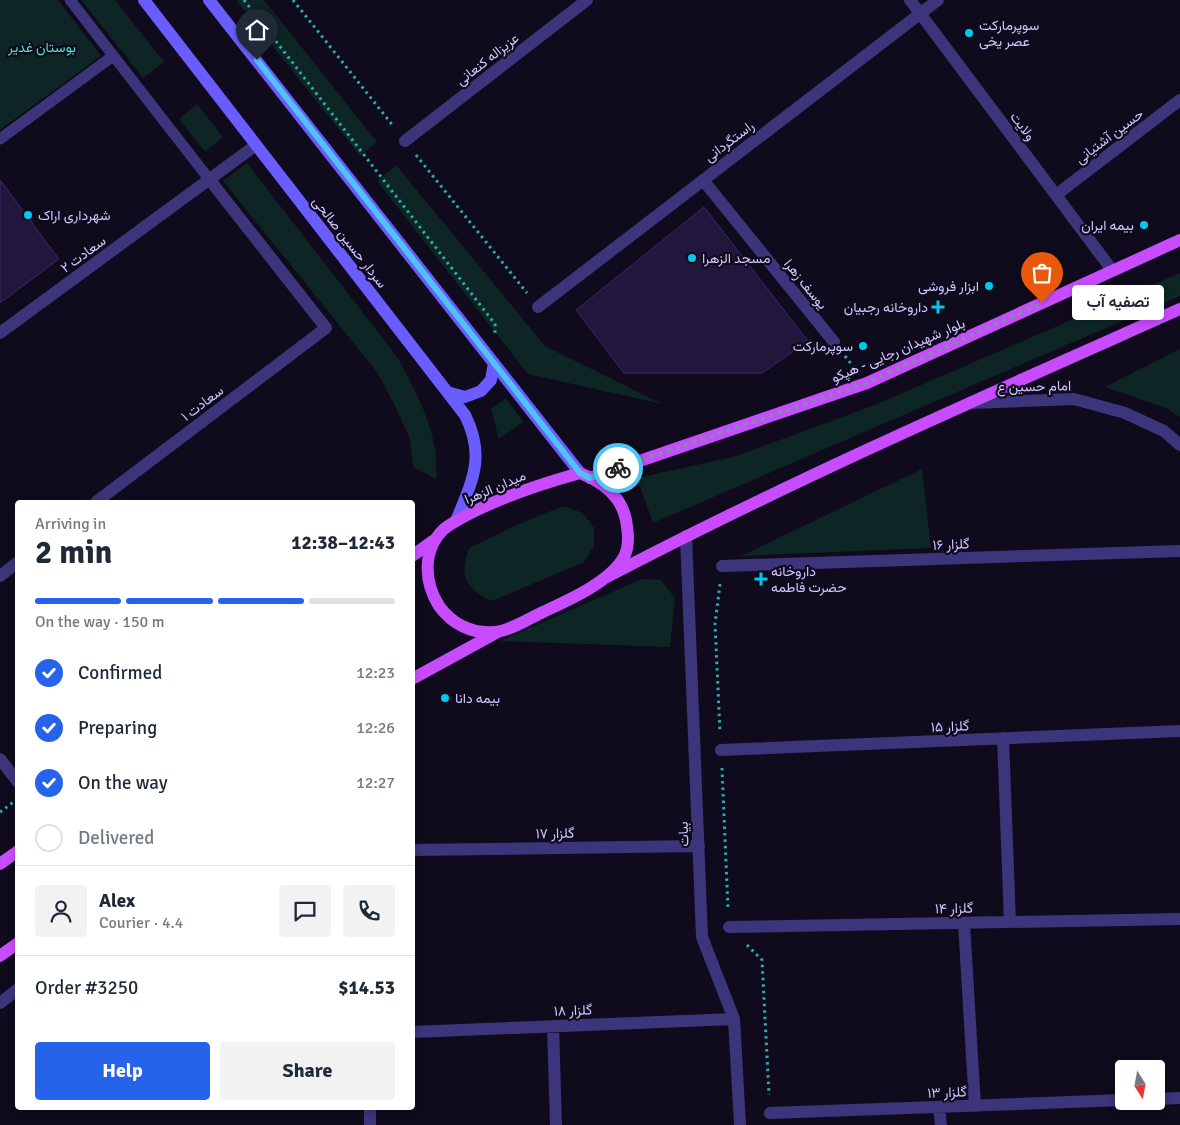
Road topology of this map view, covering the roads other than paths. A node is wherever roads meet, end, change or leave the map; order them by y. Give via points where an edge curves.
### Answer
1 (70, 0) edge
2 (144, 0) edge
3 (209, 0) edge
4 (586, 0) edge
5 (910, 0) edge
6 (938, 0) edge
7 (920, 14) junction
8 (113, 56) junction
9 (1180, 100) edge
10 (0, 139) edge
11 (405, 141) dead end
12 (256, 145) junction
13 (209, 180) junction
14 (703, 180) junction
15 (1056, 195) junction
16 (1180, 240) edge
17 (1112, 270) junction
18 (538, 307) dead end
19 (1180, 309) edge
20 (0, 333) edge
21 (834, 342) road end
22 (494, 363) junction
23 (446, 392) junction
24 (968, 403) junction
25 (1180, 445) edge
26 (585, 475) junction
27 (99, 500) edge
28 (456, 521) junction
29 (686, 536) junction
30 (436, 539) junction
31 (1180, 551) edge
32 (415, 554) edge
33 (15, 564) edge
34 (722, 566) road end
35 (0, 576) edge
36 (605, 578) junction
37 (497, 632) junction
38 (415, 677) edge
39 (1180, 731) edge
40 (1003, 738) junction
41 (721, 750) road end
42 (0, 759) edge
43 (15, 778) edge
44 (699, 846) junction
45 (415, 850) edge
46 (15, 853) edge
47 (0, 864) edge
48 (1180, 919) edge
49 (1010, 922) junction
50 (964, 923) junction
51 (729, 928) road end
52 (15, 945) edge
53 (0, 956) edge
54 (15, 991) edge
55 (0, 1003) edge
56 (734, 1019) junction
57 (553, 1026) junction
58 (415, 1032) edge
59 (1180, 1098) edge
60 (1165, 1099) edge
61 (1115, 1100) edge
62 (975, 1106) junction
63 (939, 1107) junction
64 (370, 1110) edge
65 (770, 1113) road end
66 (370, 1125) edge
67 (556, 1125) edge
68 (740, 1125) edge
69 (940, 1125) edge

1 - 8 lane
2 - 12 main road, سردار حسین صالحی
3 - 22 main road
4 - 11 street, عزیزاله کنعانی
5 - 7 street, ولایت
6 - 7 street, راستگردانی
7 - 14 street, راستگردانی
7 - 15 street, ولایت
8 - 10 lane
8 - 13 lane
9 - 15 street, حسین آشتیانی
12 - 13 street, سعادت ۲
12 - 23 main road, سردار حسین صالحی
13 - 20 street, سعادت ۲
13 - 27 street, سعادت ۱ via 326,328
14 - 18 street, راستگردانی
14 - 21 street, یوسف زهرا
15 - 17 street, ولایت
16 - 17 main road, بلوار شهیدان رجایی - هپکو
17 - 26 main road, بلوار شهیدان رجایی - هپکو via 866,383
19 - 24 main road
22 - 23 main road via 491,380 480,391 465,397
22 - 26 main road
23 - 28 main road, سردار حسین صالحی via 465,415 475,443 476,463 472,480
24 - 25 street, امام حسین ع via 1074,399 1125,413 1164,431
24 - 29 main road
26 - 28 main road, میدان الزهرا via 548,482 517,493
26 - 36 main road, میدان الزهرا via 609,489 625,515 629,536 623,557
28 - 30 main road, میدان الزهرا
29 - 36 main road
29 - 44 street, بیات
30 - 32 main road
30 - 37 main road, میدان الزهرا via 428,556 427,572 440,606 448,617 464,628
31 - 34 street, گلزار ۱۶
33 - 35 street
36 - 37 main road, میدان الزهرا via 554,607
37 - 38 main road
39 - 40 street, گلزار ۱۵
40 - 41 street, گلزار ۱۵
40 - 49 street
42 - 43 street
44 - 45 street, گلزار ۱۷
44 - 56 street, بیات via 702,937
46 - 47 main road
48 - 49 street, گلزار ۱۴
49 - 50 street, گلزار ۱۴
50 - 51 street, گلزار ۱۴
50 - 62 street
52 - 53 main road
54 - 55 street
56 - 57 street, گلزار ۱۸
56 - 68 street, بیات
57 - 58 street, گلزار ۱۸
57 - 67 street
59 - 60 street
61 - 62 street, گلزار ۱۳
62 - 63 street, گلزار ۱۳
63 - 65 street, گلزار ۱۳
63 - 69 street
64 - 66 street

